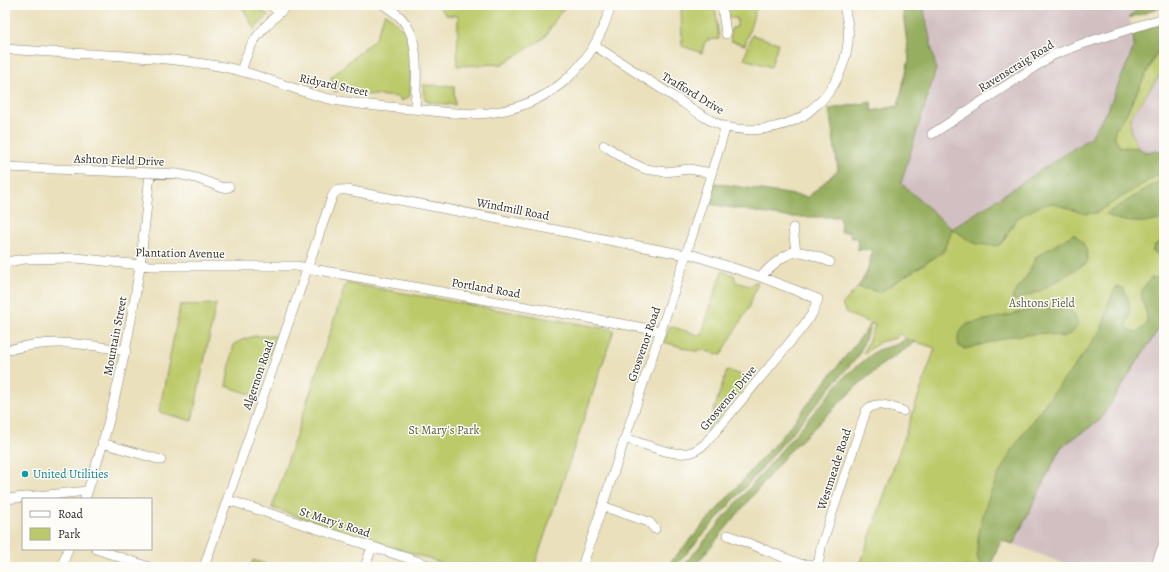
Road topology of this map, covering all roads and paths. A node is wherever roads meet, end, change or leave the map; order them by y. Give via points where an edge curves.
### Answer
1 (270, 5) edge
2 (288, 5) edge
3 (384, 5) edge
4 (611, 5) edge
5 (722, 5) edge
6 (844, 5) edge
7 (280, 12) junction
8 (1164, 18) edge
9 (725, 23) junction
10 (734, 23) dead end
11 (726, 34) dead end
12 (595, 46) junction
13 (5, 50) edge
14 (241, 71) junction
15 (415, 109) junction
16 (726, 126) junction
17 (932, 134) dead end
18 (604, 145) dead end
19 (5, 167) edge
20 (150, 173) junction
21 (711, 173) junction
22 (229, 188) dead end
23 (335, 191) joint
24 (793, 228) dead end
25 (796, 252) junction
26 (687, 254) junction
27 (5, 262) edge
28 (831, 263) dead end
29 (140, 265) junction
30 (307, 268) junction
31 (761, 277) junction
32 (818, 299) joint
33 (662, 331) junction
34 (5, 350) edge
35 (126, 351) junction
36 (899, 407) dead end
37 (625, 438) junction
38 (102, 443) junction
39 (161, 460) dead end
40 (87, 495) edge
41 (22, 498) edge
42 (26, 498) edge
43 (5, 499) edge
44 (228, 500) junction
45 (602, 506) junction
46 (655, 529) dead end
47 (734, 534) dead end
48 (1164, 543) edge
49 (372, 547) junction
50 (68, 550) edge
51 (99, 550) edge
52 (788, 564) edge
53 (138, 565) edge
54 (818, 566) edge
55 (62, 567) edge
56 (149, 567) edge
57 (204, 567) edge
58 (365, 567) edge
59 (435, 567) edge
60 (582, 567) edge
61 (1156, 567) edge

1 - 7 street
2 - 7 street
3 - 15 street via 403,20 412,34 415,52
4 - 12 street, Ridyard Street
5 - 9 street
6 - 16 street, Trafford Drive via 848,26 846,50 839,74 825,97 803,116 786,124 746,130
7 - 14 street via 256,38
8 - 17 street, Ravenscraig Road via 1053,55
9 - 10 street
9 - 11 street
12 - 15 street, Ridyard Street via 586,60 567,78 550,92 534,100 488,113
12 - 16 street, Trafford Drive via 691,108
13 - 14 street, Ridyard Street via 166,59
14 - 15 street, Ridyard Street via 329,99 353,104
16 - 21 street, Grosvenor Road
18 - 21 street via 615,157 645,169 666,172 689,169
19 - 20 street, Ashton Field Drive
20 - 22 street, Ashton Field Drive via 187,175
20 - 29 street, Mountain Street
21 - 26 street, Grosvenor Road
23 - 26 street, Windmill Road via 347,190
23 - 30 street, Algernon Road
24 - 25 street
25 - 28 street
25 - 31 street via 772,265
26 - 31 street, Windmill Road
26 - 33 street, Grosvenor Road
27 - 29 street, Plantation Avenue via 37,258 76,258
29 - 30 street, Plantation Avenue
29 - 35 street, Mountain Street
30 - 33 street, Portland Road
30 - 44 street, Algernon Road
31 - 32 street, Windmill Road
32 - 37 street, Grosvenor Drive via 812,314 801,329 705,444 692,452 676,454
33 - 37 street, Grosvenor Road
34 - 35 street via 43,343 67,343
35 - 38 street, Mountain Street
36 - 54 street, Westmeade Road via 874,404 866,411 821,547
37 - 45 street, Grosvenor Road
38 - 39 street
38 - 40 street, Mountain Street
40 - 42 street
41 - 43 street
44 - 49 street, St Mary's Road
44 - 57 street, Algernon Road
45 - 46 street via 649,522
45 - 60 street, Grosvenor Road
47 - 52 street
48 - 61 street
49 - 58 street
49 - 59 street, St Mary's Road
50 - 55 street
51 - 53 street
52 - 54 street
53 - 56 street

